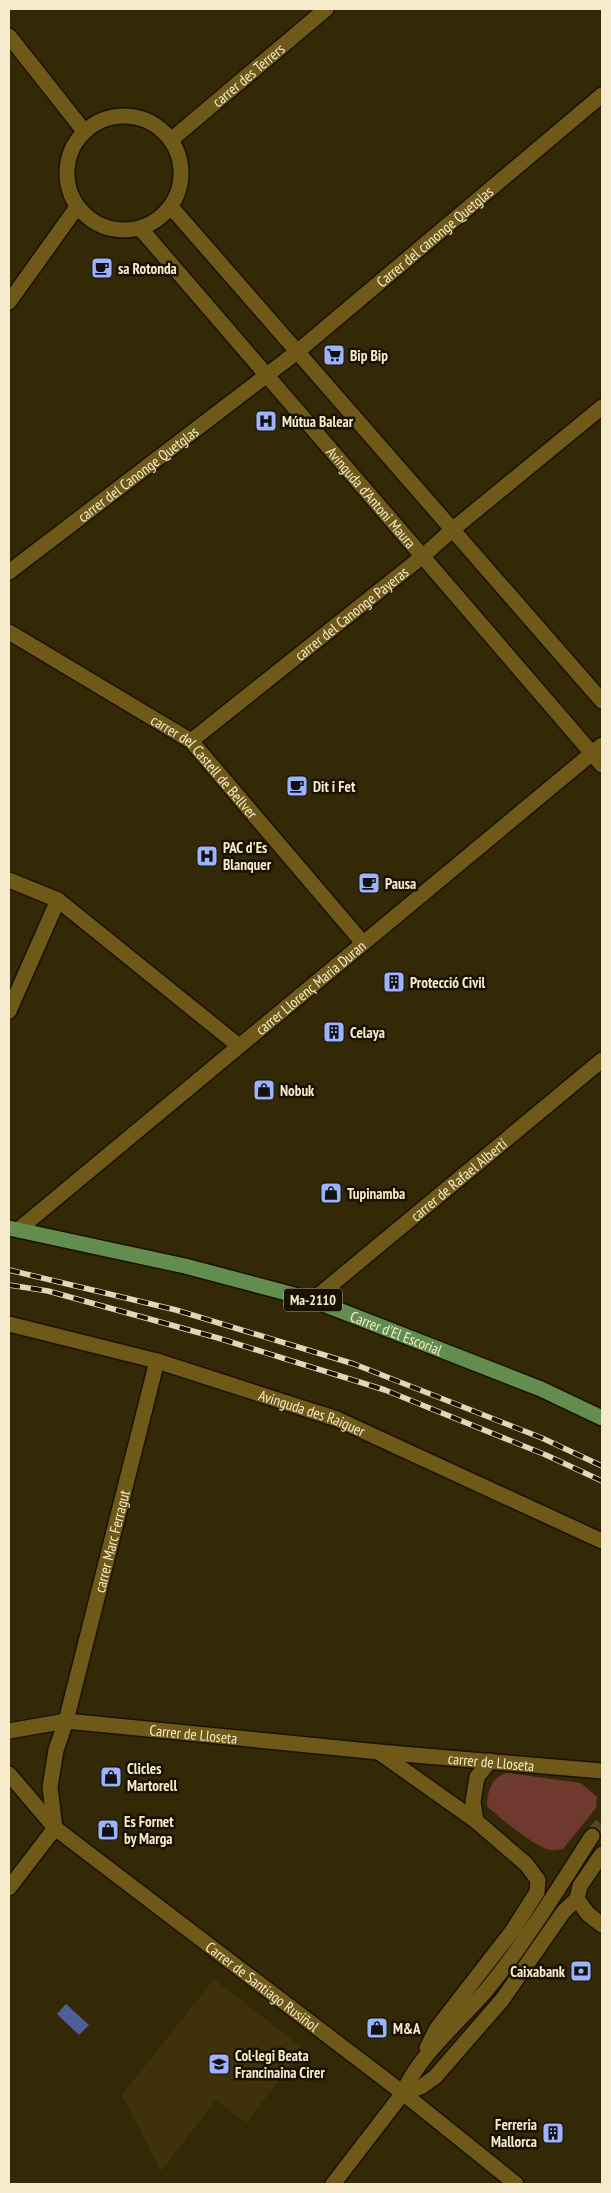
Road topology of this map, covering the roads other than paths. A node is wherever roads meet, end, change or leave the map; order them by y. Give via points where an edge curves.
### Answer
1 (326, 9) edge
2 (9, 36) edge
3 (602, 95) edge
4 (84, 131) junction
5 (171, 140) junction
6 (77, 207) junction
7 (171, 207) junction
8 (140, 228) junction
9 (9, 302) edge
10 (298, 352) junction
11 (267, 376) junction
12 (602, 407) edge
13 (452, 530) junction
14 (422, 556) junction
15 (9, 572) edge
16 (9, 632) edge
17 (602, 701) edge
18 (191, 741) junction
19 (599, 754) edge
20 (9, 880) edge
21 (58, 900) junction
22 (363, 943) junction
23 (9, 1011) edge
24 (239, 1046) junction
25 (602, 1060) edge
26 (13, 1229) edge
27 (314, 1300) junction
28 (9, 1324) edge
29 (157, 1361) junction
30 (602, 1418) edge
31 (602, 1541) edge
32 (66, 1721) junction
33 (9, 1731) edge
34 (379, 1752) junction
35 (490, 1761) junction
36 (602, 1771) edge
37 (9, 1774) edge
38 (476, 1821) junction
39 (55, 1828) junction
40 (592, 1836) tunnel mouth
41 (602, 1854) edge
42 (9, 1888) edge
43 (577, 1899) junction
44 (602, 1925) edge
45 (423, 2058) junction
46 (403, 2093) junction
47 (333, 2184) edge
48 (516, 2184) edge

1 - 5 street, carrer des Terrers
2 - 4 street
3 - 10 street, Carrer del canonge Quetglas
4 - 5 street via 101,120 120,116 140,118 158,126
4 - 6 street via 74,144 66,176 69,192
5 - 7 street via 179,156 182,174 179,191
6 - 8 street via 89,220 105,228 123,231
6 - 9 street
7 - 8 street via 158,220
7 - 10 street
8 - 11 street, Avinguda d'Antoni Maura
10 - 11 street, Carrer del canonge Quetglas
10 - 13 street
11 - 14 street, Avinguda d'Antoni Maura
11 - 15 street, carrer del Canonge Quetglas
12 - 13 street, carrer del Canonge Payeras
13 - 14 street, carrer del Canonge Payeras
13 - 17 street
14 - 18 street, carrer del Canonge Payeras
14 - 19 street, Avinguda d'Antoni Maura
16 - 18 street, carrer del Castell de Bellver
18 - 22 street, carrer del Castell de Bellver
19 - 22 street, carrer Llorenç Maria Duran
20 - 21 street
21 - 23 street
21 - 24 street
22 - 24 street, carrer Llorenç Maria Duran
24 - 26 street, carrer Llorenç Maria Duran
25 - 27 street, carrer de Rafael Albertí
26 - 27 main road, Carrer d'El Escorial / Ma-2110 via 185,1266
27 - 30 main road, Carrer d'El Escorial / Ma-2110 via 541,1389
28 - 29 street, Avinguda des Raiguer
29 - 31 street, Avinguda des Raiguer via 337,1419
29 - 32 street, carrer Marc Ferragut
32 - 33 street, Carrer de Lloseta
32 - 34 street, Carrer de Lloseta
32 - 39 street via 56,1750 50,1787
34 - 35 street, carrer de Lloseta
34 - 38 street
35 - 36 street, carrer de Lloseta
35 - 38 street via 477,1777 473,1802
37 - 39 street, Carrer de Santiago Rusiñol
38 - 45 street via 534,1872 538,1880 537,1892 513,1930 437,2028
39 - 42 street
39 - 46 street, Carrer de Santiago Rusiñol
40 - 45 street via 489,1986
41 - 43 street via 580,1886
43 - 44 street
43 - 46 street via 564,1911 502,2000 467,2042 434,2077 421,2087
45 - 46 street
46 - 47 street
46 - 48 street, Carrer de Santiago Rusiñol

